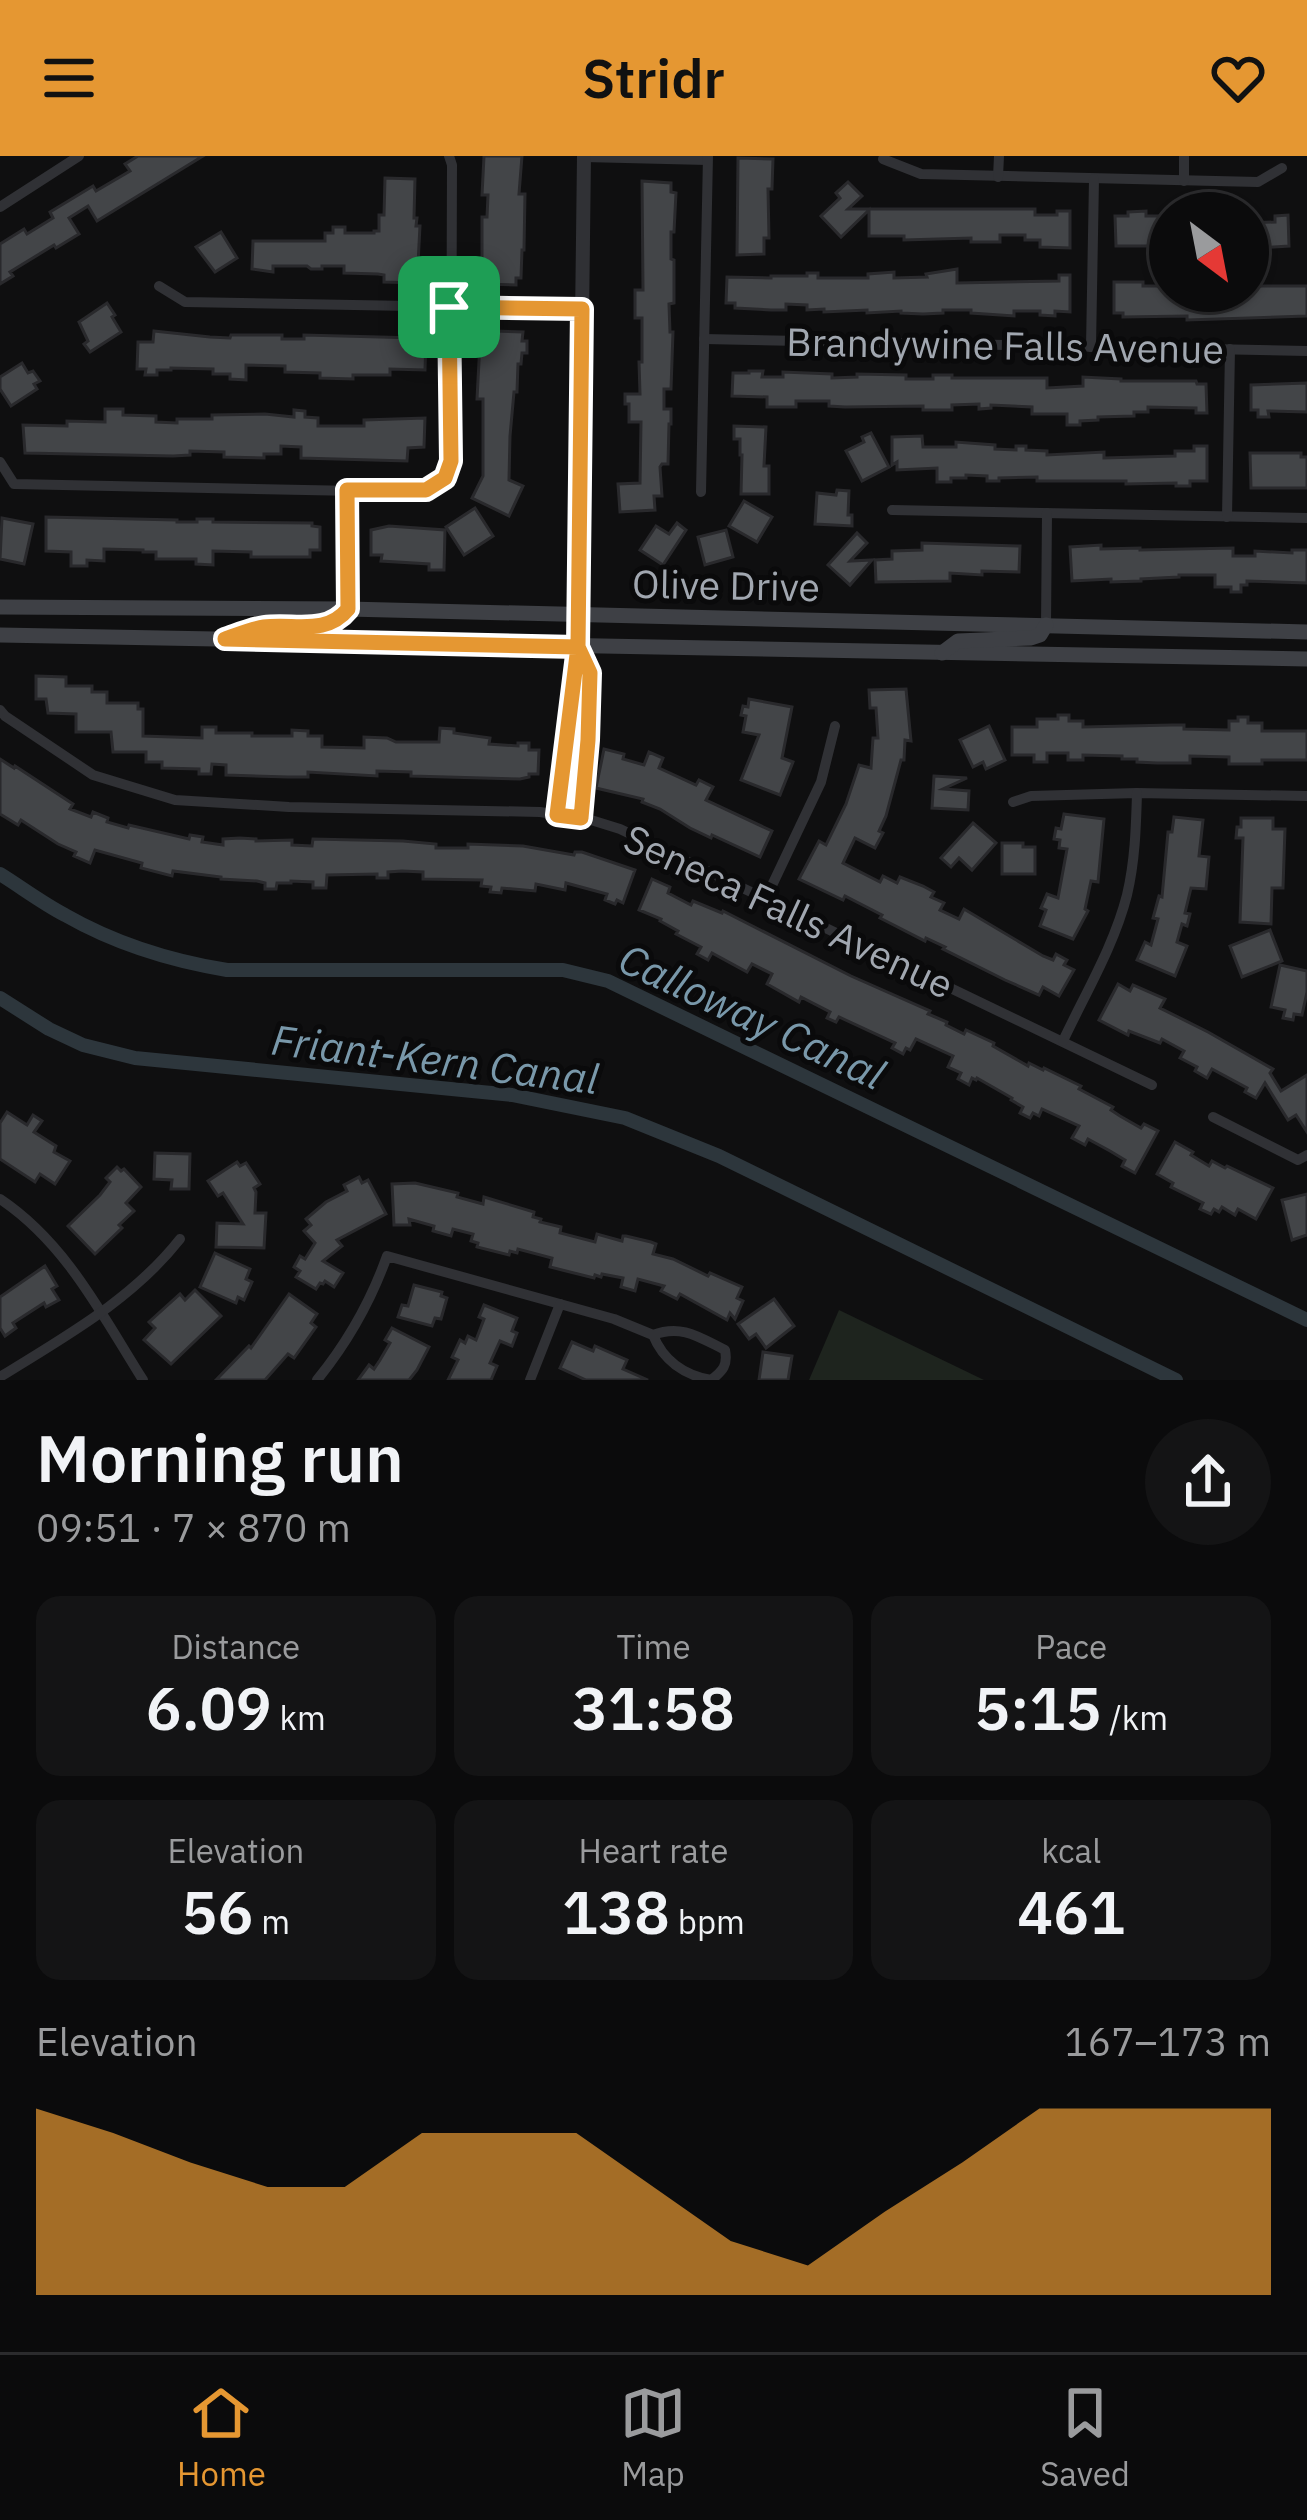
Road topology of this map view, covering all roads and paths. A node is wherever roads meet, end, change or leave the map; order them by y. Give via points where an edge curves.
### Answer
1 (79, 156) edge
2 (449, 156) edge
3 (999, 156) edge
4 (1184, 156) edge
5 (584, 157) edge
6 (707, 158) edge
7 (883, 159) edge
8 (1282, 168) dead end
9 (998, 177) junction
10 (1094, 179) junction
11 (1184, 181) junction
12 (0, 207) edge
13 (159, 286) dead end
14 (449, 307) junction
15 (582, 309) junction
16 (704, 339) junction
17 (1091, 347) junction
18 (1230, 349) junction
19 (1307, 351) edge
20 (0, 462) edge
21 (347, 490) junction
22 (701, 493) dead end
23 (892, 510) dead end
24 (1048, 513) junction
25 (1227, 517) junction
26 (1307, 518) edge
27 (0, 607) edge
28 (348, 609) junction
29 (580, 615) junction
30 (1046, 625) junction
31 (1307, 632) edge
32 (0, 634) edge
33 (225, 639) junction
34 (578, 647) junction
35 (942, 652) junction
36 (1307, 659) edge
37 (0, 710) edge
38 (835, 726) dead end
39 (1137, 793) junction
40 (1307, 796) edge
41 (1013, 802) dead end
42 (557, 815) junction
43 (581, 818) junction
44 (766, 898) junction
45 (1063, 1041) junction
46 (1152, 1085) dead end
47 (1213, 1117) dead end
48 (1303, 1158) edge
49 (0, 1199) edge
50 (181, 1239) dead end
51 (560, 1304) junction
52 (101, 1312) junction
53 (653, 1335) junction
54 (0, 1377) edge
55 (143, 1380) edge
56 (317, 1380) edge
57 (530, 1380) edge

1 - 12 street
2 - 14 street
3 - 9 street
4 - 11 street
5 - 6 street
5 - 15 street
6 - 16 street
7 - 9 street via 921,174
8 - 11 street via 1258,182
9 - 10 street
10 - 11 street
10 - 17 street
13 - 14 street via 184,302
14 - 15 street
14 - 21 street via 445,478 426,490
15 - 29 street
16 - 17 street, Brandywine Falls Avenue
16 - 22 street
17 - 18 street, Brandywine Falls Avenue
18 - 19 street, Brandywine Falls Avenue
18 - 25 street
20 - 21 street via 14,484
21 - 28 street
23 - 24 street
24 - 25 street
24 - 30 street
25 - 26 street
27 - 28 main road, Olive Drive
28 - 29 main road, Olive Drive
28 - 33 main road via 328,625 262,627
29 - 30 main road, Olive Drive
29 - 34 street
30 - 31 main road, Olive Drive
30 - 35 main road via 1031,638 958,641
32 - 33 main road, Olive Drive
33 - 34 main road, Olive Drive
34 - 35 main road, Olive Drive
34 - 42 street
34 - 43 street via 590,673
35 - 36 main road, Olive Drive
37 - 42 street, Seneca Falls Avenue via 93,775 175,800
38 - 44 street via 821,782
39 - 40 street
39 - 41 street
39 - 45 street via 1126,901
42 - 43 street, Seneca Falls Avenue
43 - 44 street, Seneca Falls Avenue via 646,839
44 - 45 street, Seneca Falls Avenue
45 - 46 street, Seneca Falls Avenue
47 - 48 street
49 - 52 street via 52,1244
50 - 52 street
51 - 53 street
51 - 56 street via 387,1256 360,1317
51 - 57 street
52 - 54 street
52 - 55 street
53 - 53 street via 682,1329 725,1350 728,1360 711,1380 698,1377 668,1360

